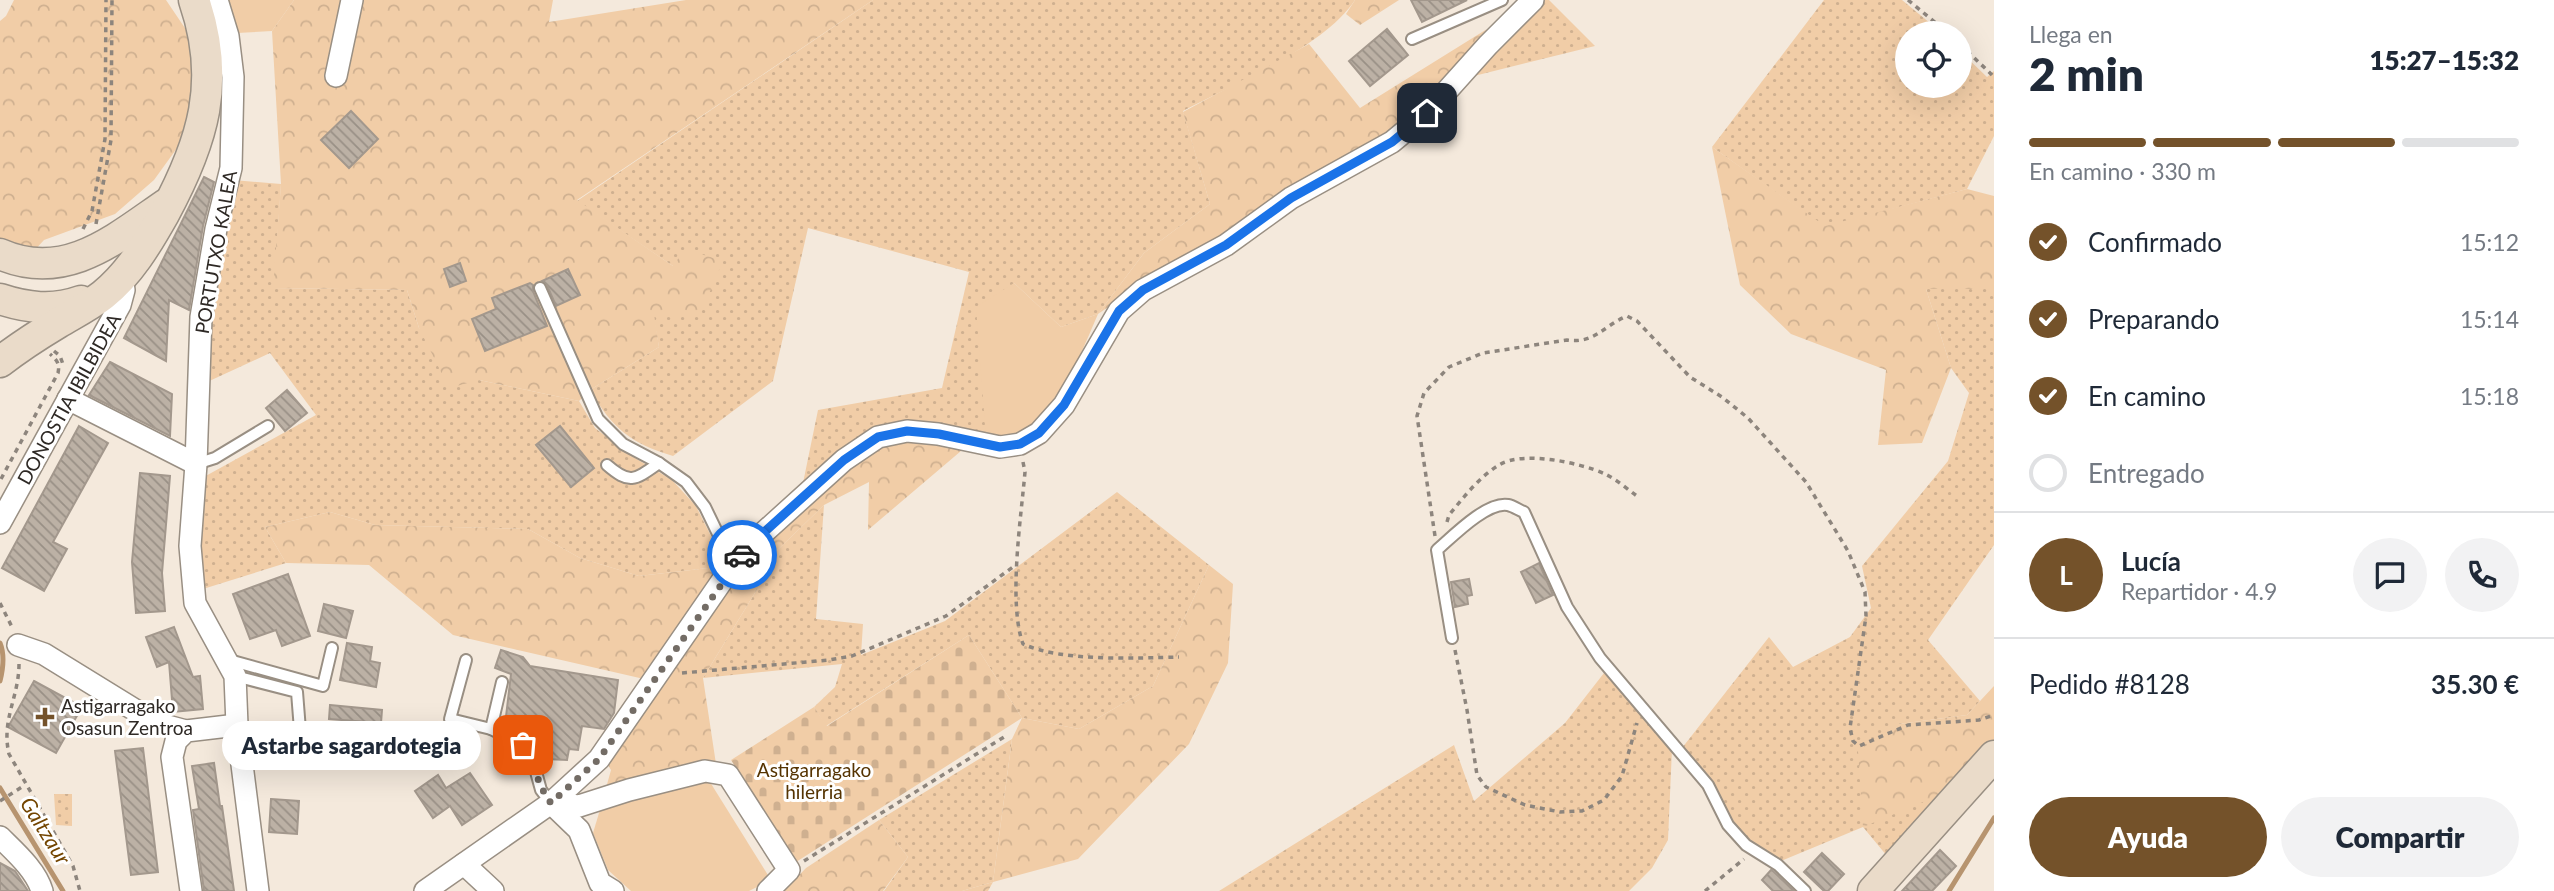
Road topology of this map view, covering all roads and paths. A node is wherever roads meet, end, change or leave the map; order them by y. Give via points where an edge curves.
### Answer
1 (194, 0) edge
2 (217, 0) edge
3 (352, 0) edge
4 (1502, 0) edge
5 (1908, 0) edge
6 (1521, 4) edge
7 (1933, 21) edge
8 (1412, 39) dead end
9 (1972, 56) edge
10 (1992, 75) dead end
11 (336, 76) dead end
12 (172, 199) junction
13 (0, 254) edge
14 (119, 280) junction
15 (540, 288) dead end
16 (0, 299) edge
17 (0, 362) edge
18 (68, 399) junction
19 (268, 426) dead end
20 (1020, 444) junction
21 (659, 463) junction
22 (196, 464) junction
23 (607, 464) dead end
24 (1637, 496) dead end
25 (0, 523) edge
26 (1437, 550) junction
27 (1017, 564) junction
28 (733, 565) junction
29 (0, 603) edge
30 (1452, 638) joint
31 (18, 645) junction
32 (332, 648) dead end
33 (1179, 657) dead end
34 (466, 660) dead end
35 (231, 668) junction
36 (656, 678) junction
37 (502, 682) dead end
38 (1649, 714) junction
39 (1994, 715) edge
40 (236, 724) junction
41 (491, 729) junction
42 (300, 730) dead end
43 (186, 731) junction
44 (1004, 737) dead end
45 (1994, 756) edge
46 (26, 785) junction
47 (0, 801) edge
48 (551, 803) junction
49 (0, 837) edge
50 (1755, 851) junction
51 (464, 864) junction
52 (789, 870) junction
53 (42, 891) edge
54 (80, 891) edge
55 (191, 891) edge
56 (258, 891) edge
57 (425, 891) edge
58 (493, 891) edge
59 (613, 891) edge
60 (768, 891) edge
61 (1705, 891) edge
62 (1805, 891) edge
63 (1873, 891) edge

1 - 12 main road, DONOSTIA IBILBIDEA via 207,51 207,105 198,140
2 - 22 street, PORTUTXO KALEA via 233,77 231,169 201,317
3 - 11 street
4 - 8 lane
5 - 7 path
6 - 20 street via 1427,113 1392,142 1291,198 1226,245 1143,290 1119,311 1064,405 1039,433
9 - 10 path
12 - 13 main road via 107,243 67,261 35,264
12 - 14 main road, DONOSTIA IBILBIDEA via 139,256
14 - 16 main road via 59,307 32,307
14 - 17 main road via 86,307
14 - 18 street, DONOSTIA IBILBIDEA via 122,300
15 - 21 lane via 598,419 623,444
18 - 22 street
18 - 25 street, DONOSTIA IBILBIDEA
19 - 22 lane via 215,458
20 - 27 path via 1025,472
20 - 28 street via 1000,447 907,431 878,437 844,460
21 - 23 lane via 630,480
21 - 28 lane via 686,482 705,508
22 - 35 street, PORTUTXO KALEA via 190,546 195,603
24 - 26 path via 1606,475 1570,463 1524,458 1501,463 1481,478 1449,515
26 - 30 lane
26 - 38 lane via 1494,506 1507,505 1524,512 1567,607 1600,658
26 - 39 path via 1417,416 1423,393 1449,367 1483,353 1580,342 1627,316 1689,377 1748,418 1806,482 1848,551 1865,592 1866,616 1850,728 1853,741 1859,746 1908,725
27 - 33 path via 1017,629 1023,644 1038,650 1121,659
27 - 36 path via 946,616 852,656
28 - 36 street
29 - 31 path
30 - 38 path via 1477,775 1486,787 1525,805 1582,811 1604,800 1622,776 1637,721
31 - 43 street via 44,654 156,723
31 - 46 path via 19,669 6,739
32 - 35 lane via 323,686
34 - 41 lane via 450,719
35 - 40 street
35 - 42 lane via 297,692
36 - 48 street via 599,759
37 - 41 lane
38 - 50 lane via 1707,785 1728,825
40 - 43 street
40 - 56 street
41 - 48 lane via 523,745
43 - 55 street via 176,741 172,757
44 - 52 path
45 - 63 main road
46 - 47 path
46 - 54 path via 73,866
48 - 51 street
48 - 52 street via 579,806 705,771 728,775
48 - 59 street via 579,830 600,883
49 - 53 street
50 - 61 path
50 - 62 lane
51 - 57 street
51 - 58 street
52 - 60 street

